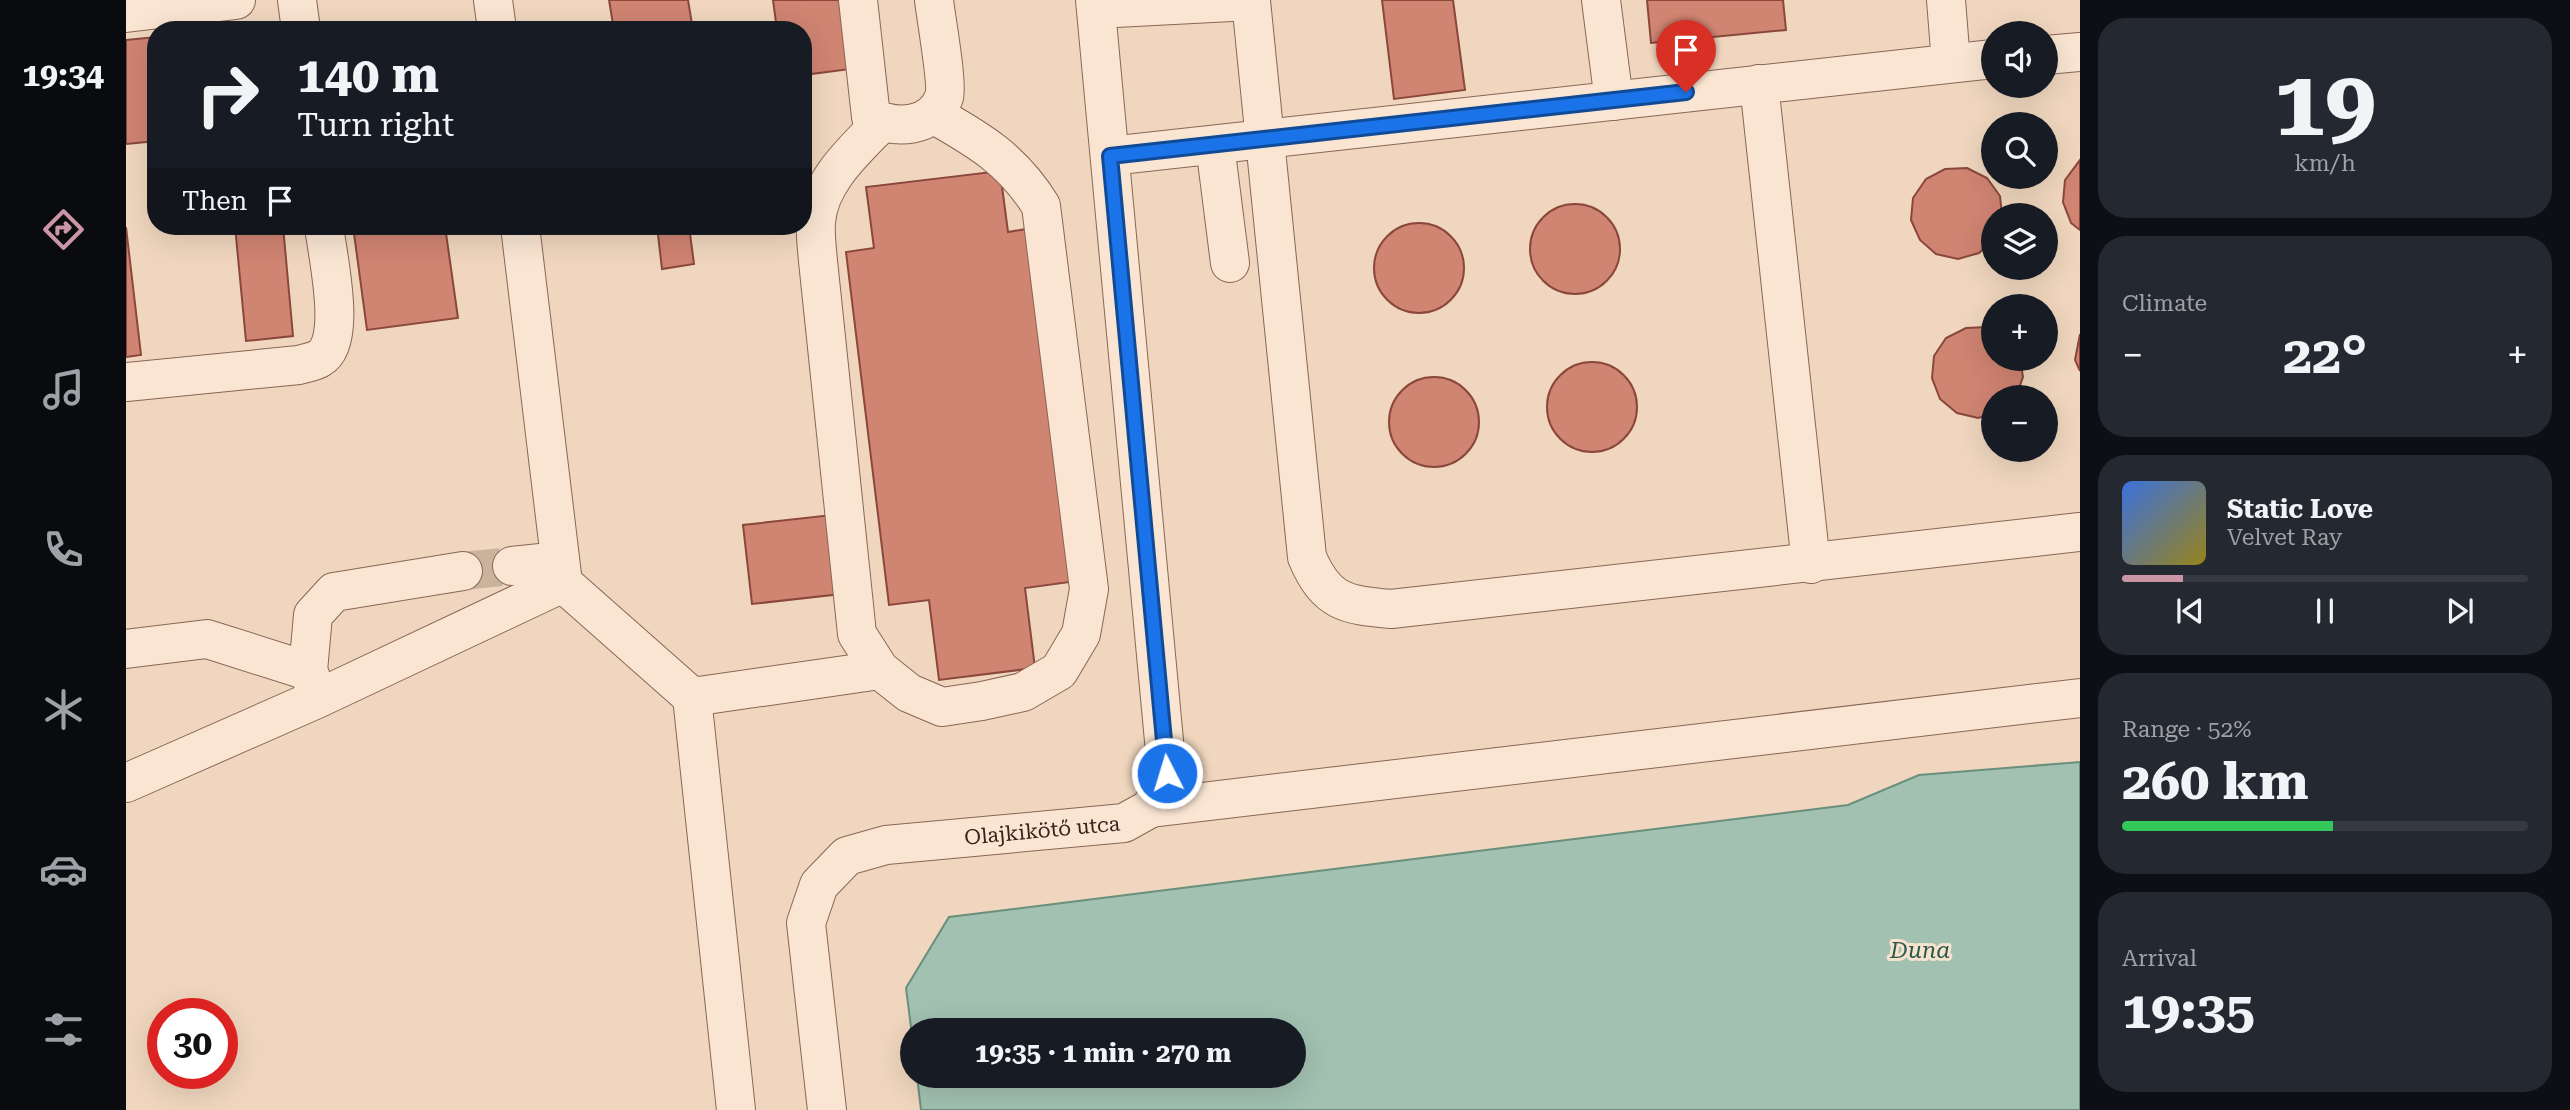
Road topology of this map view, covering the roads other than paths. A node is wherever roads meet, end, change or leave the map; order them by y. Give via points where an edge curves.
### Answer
1 (236, 0) edge
2 (297, 0) edge
3 (494, 0) edge
4 (858, 0) edge
5 (934, 0) edge
6 (1601, 0) edge
7 (1945, 0) edge
8 (1095, 5) edge
9 (126, 13) edge
10 (300, 21) edge
11 (496, 21) edge
12 (2080, 52) edge
13 (2058, 54) edge
14 (1981, 60) edge
15 (1951, 63) junction
16 (1759, 84) junction
17 (1614, 101) junction
18 (933, 114) junction
19 (882, 122) junction
20 (1265, 140) junction
21 (1215, 145) junction
22 (1110, 156) junction
23 (325, 235) edge
24 (521, 235) edge
25 (1230, 263) dead end
26 (126, 382) edge
27 (2080, 532) edge
28 (1811, 564) junction
29 (512, 566) tunnel mouth
30 (463, 571) tunnel mouth
31 (562, 572) junction
32 (126, 649) edge
33 (880, 670) junction
34 (314, 684) junction
35 (692, 697) junction
36 (2080, 698) edge
37 (126, 783) edge
38 (1151, 808) junction
39 (736, 1110) edge
40 (827, 1110) edge

1 - 9 street
2 - 10 street
3 - 11 street
4 - 19 street via 871,117
5 - 18 street via 944,96
6 - 17 street
7 - 15 street
8 - 20 street via 1251,1
8 - 22 street
12 - 13 street
14 - 15 street
15 - 16 street
16 - 17 street
16 - 28 street
17 - 20 street
18 - 19 street via 914,124
18 - 33 street via 993,151 1024,178 1041,206 1089,589 1081,634 1059,671 1023,692 942,708 909,692
19 - 33 street via 824,190 816,221 858,634
20 - 21 street
20 - 28 street via 1307,557 1316,579 1333,597 1354,606 1391,609
21 - 22 street
21 - 25 street
22 - 38 street via 1167,773
23 - 26 street via 336,324 321,358 299,365
24 - 31 street
27 - 28 street
29 - 31 street
30 - 34 street via 334,593 313,615
31 - 34 street
31 - 35 street
32 - 34 street via 207,639
33 - 35 street
34 - 37 street
35 - 39 street
36 - 38 street, Olajkikötő utca
38 - 40 street, Olajkikötő utca via 1124,823 886,845 847,856 818,885 806,923

